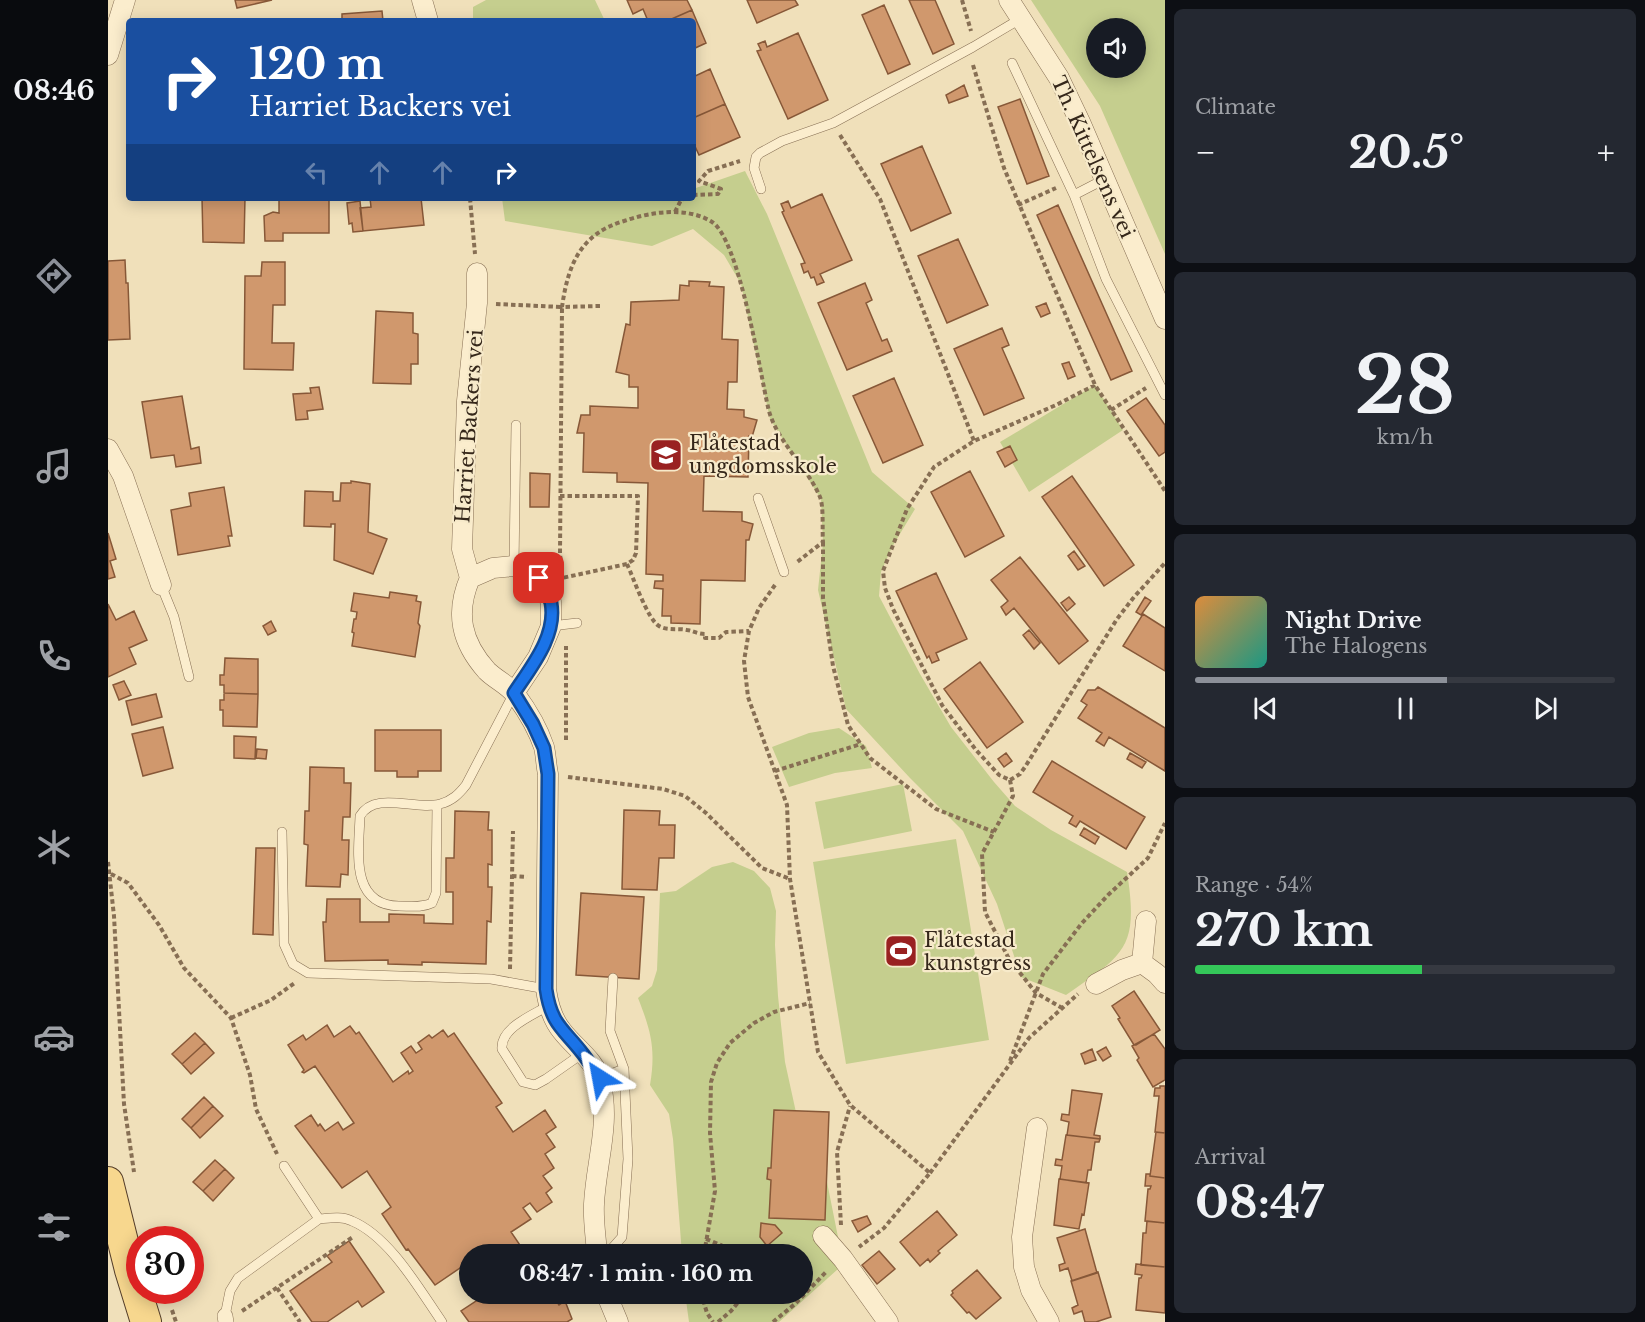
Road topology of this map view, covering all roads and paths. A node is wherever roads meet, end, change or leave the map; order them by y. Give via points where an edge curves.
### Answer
1 (125, 0) edge
2 (422, 0) edge
3 (962, 0) edge
4 (1009, 0) edge
5 (427, 18) edge
6 (1020, 19) junction
7 (973, 47) junction
8 (108, 55) edge
9 (1012, 63) dead end
10 (833, 123) junction
11 (756, 156) junction
12 (1105, 179) junction
13 (1067, 182) junction
14 (761, 189) dead end
15 (696, 195) edge
16 (1074, 195) junction
17 (471, 201) edge
18 (680, 201) edge
19 (1018, 205) junction
20 (674, 213) junction
21 (477, 273) joint
22 (477, 303) junction
23 (600, 306) dead end
24 (562, 307) junction
25 (1165, 320) edge
26 (1161, 379) edge
27 (1095, 386) junction
28 (1165, 395) edge
29 (1111, 410) junction
30 (516, 425) dead end
31 (974, 441) junction
32 (108, 449) edge
33 (1157, 465) dead end
34 (1150, 469) junction
35 (1165, 491) edge
36 (560, 495) junction
37 (758, 498) dead end
38 (823, 543) junction
39 (1165, 563) edge
40 (627, 564) junction
41 (514, 566) junction
42 (784, 572) junction
43 (470, 578) junction
44 (161, 585) joint
45 (565, 624) junction
46 (749, 631) junction
47 (189, 677) dead end
48 (514, 693) junction
49 (566, 741) dead end
50 (861, 744) junction
51 (775, 771) junction
52 (548, 774) junction
53 (1010, 780) junction
54 (437, 805) junction
55 (1165, 823) edge
56 (513, 831) dead end
57 (282, 832) dead end
58 (994, 832) junction
59 (108, 862) edge
60 (110, 874) junction
61 (790, 879) junction
62 (1146, 921) dead end
63 (1142, 963) junction
64 (308, 973) junction
65 (613, 978) dead end
66 (510, 983) junction
67 (1165, 983) edge
68 (1096, 984) joint
69 (1036, 993) junction
70 (547, 997) junction
71 (810, 1003) junction
72 (1062, 1008) junction
73 (231, 1018) junction
74 (583, 1053) junction
75 (1010, 1061) junction
76 (624, 1070) junction
77 (600, 1078) junction
78 (850, 1105) junction
79 (1037, 1128) dead end
80 (284, 1166) joint
81 (930, 1173) junction
82 (122, 1182) edge
83 (320, 1219) junction
84 (365, 1229) junction
85 (823, 1236) dead end
86 (706, 1239) junction
87 (596, 1244) edge
88 (616, 1244) edge
89 (705, 1244) edge
90 (718, 1244) edge
91 (843, 1259) junction
92 (277, 1288) junction
93 (611, 1304) edge
94 (704, 1304) edge
95 (737, 1304) edge
96 (228, 1318) edge
97 (146, 1322) edge
98 (300, 1322) edge
99 (442, 1322) edge
100 (618, 1322) edge
101 (716, 1322) edge
102 (773, 1322) edge
103 (888, 1322) edge
104 (1049, 1322) edge

1 - 8 street
2 - 5 street
3 - 7 path
4 - 6 street, Th. Kittelsens vei
6 - 7 lane
6 - 12 street, Th. Kittelsens vei via 1059,78
7 - 10 lane
7 - 19 path via 973,69
9 - 13 lane
10 - 11 lane via 782,141
10 - 31 path via 880,199
11 - 14 lane via 753,168
11 - 15 path via 708,171 699,181 720,189 718,194
12 - 16 lane
12 - 25 street, Th. Kittelsens vei
13 - 16 lane
13 - 19 path
16 - 26 lane via 1106,279
17 - 21 path
18 - 20 path
19 - 27 path
20 - 24 path via 633,217 588,240 574,258
20 - 38 path via 691,212 714,222 726,239 741,284 770,419 821,499
21 - 22 street, Harriet Backers vei
22 - 24 path
22 - 43 street, Harriet Backers vei via 467,401 462,549
23 - 24 path
24 - 36 path
26 - 28 lane
26 - 29 path
27 - 29 path
27 - 31 path
29 - 34 path
30 - 41 lane
31 - 53 path via 934,467 917,492 900,525 883,579 893,609 942,705 976,750 999,775
32 - 44 street via 123,476
33 - 34 path
34 - 35 path
36 - 40 path via 638,496 636,554
36 - 40 path via 563,581
37 - 42 lane
38 - 42 path
38 - 50 path via 823,598 833,666 849,725
39 - 53 path via 1118,619 1025,767
40 - 46 path via 659,627 690,630 705,634 705,638
41 - 43 street via 493,568
41 - 45 street via 539,578
42 - 46 path via 759,608
43 - 48 street via 462,597 461,622 472,651
44 - 47 lane via 174,617
45 - 48 street
45 - 49 path
46 - 51 path via 744,661 748,697
48 - 52 street via 544,748
48 - 54 lane via 466,785 452,799
50 - 51 path
50 - 58 path via 870,758 936,809
51 - 61 path via 788,805
52 - 61 path via 663,789 685,796 762,868
52 - 70 street
53 - 58 path via 1013,796
54 - 54 lane via 384,803 364,808 360,816 359,873 370,895 379,902 390,906 432,903 436,893
55 - 69 path via 1148,858 1082,923 1043,974
56 - 66 path
57 - 64 lane via 284,944 293,964
58 - 69 path via 982,854 986,912 1009,959
59 - 60 path
60 - 73 path via 128,883 184,968
60 - 82 path via 124,1104
61 - 71 path
62 - 63 street
63 - 67 street
63 - 68 street
64 - 66 lane via 492,979
64 - 73 path via 271,1000
65 - 76 lane via 610,1031
66 - 70 lane
68 - 72 path
69 - 72 path
69 - 75 path
70 - 74 street via 561,1030
70 - 74 lane via 510,1030 501,1049 523,1082 530,1085
71 - 78 path via 818,1052
71 - 86 path via 774,1012 754,1023 730,1043 717,1063 711,1082 710,1132 716,1191
72 - 75 path
73 - 80 path via 250,1075 256,1109
74 - 77 street
75 - 81 path
76 - 77 lane
76 - 88 lane via 628,1159 622,1237
77 - 87 street via 605,1105 593,1204
78 - 81 path
78 - 91 path via 837,1152
79 - 104 street via 1022,1237 1024,1268
80 - 83 lane
81 - 91 path via 884,1228
82 - 97 main road via 130,1270
83 - 84 lane via 352,1220
83 - 96 lane via 238,1278 230,1291
84 - 92 path
84 - 99 lane via 391,1249
85 - 91 street
86 - 89 path
86 - 90 path
91 - 102 path
91 - 103 street
92 - 96 path
92 - 98 path
93 - 100 street
94 - 101 path via 706,1313
95 - 101 path

